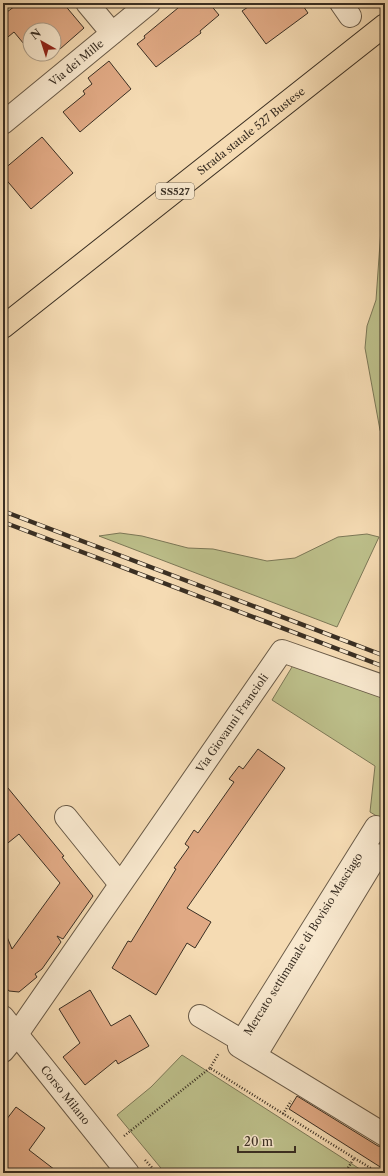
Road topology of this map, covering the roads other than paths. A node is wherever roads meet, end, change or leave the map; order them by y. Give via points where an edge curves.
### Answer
1 (87, 3) edge
2 (149, 3) edge
3 (385, 25) edge
4 (112, 33) junction
5 (3, 123) edge
6 (3, 327) edge
7 (385, 687) edge
8 (66, 817) dead end
9 (385, 832) edge
10 (385, 844) edge
11 (120, 884) junction
12 (200, 1016) dead end
13 (3, 1017) edge
14 (17, 1034) junction
15 (250, 1046) junction
16 (3, 1051) edge
17 (385, 1127) edge
18 (385, 1135) edge
19 (128, 1173) edge

1 - 4 street
2 - 4 street, Via dei Mille
3 - 6 main road, Strada statale 527 Bustese / SS527
4 - 5 street, Via dei Mille
7 - 11 street, Via Giovanni Francioli via 282,651
8 - 11 street
9 - 15 street, Mercato settimanale di Bovisio Masciago via 376,827
10 - 15 street
11 - 14 street, Via Giovanni Francioli
12 - 15 street
13 - 14 street, Corso Milano
14 - 16 street, Via Giovanni Francioli
14 - 19 street, Corso Milano
15 - 17 street
15 - 18 street, Mercato settimanale di Bovisio Masciago via 239,1046

